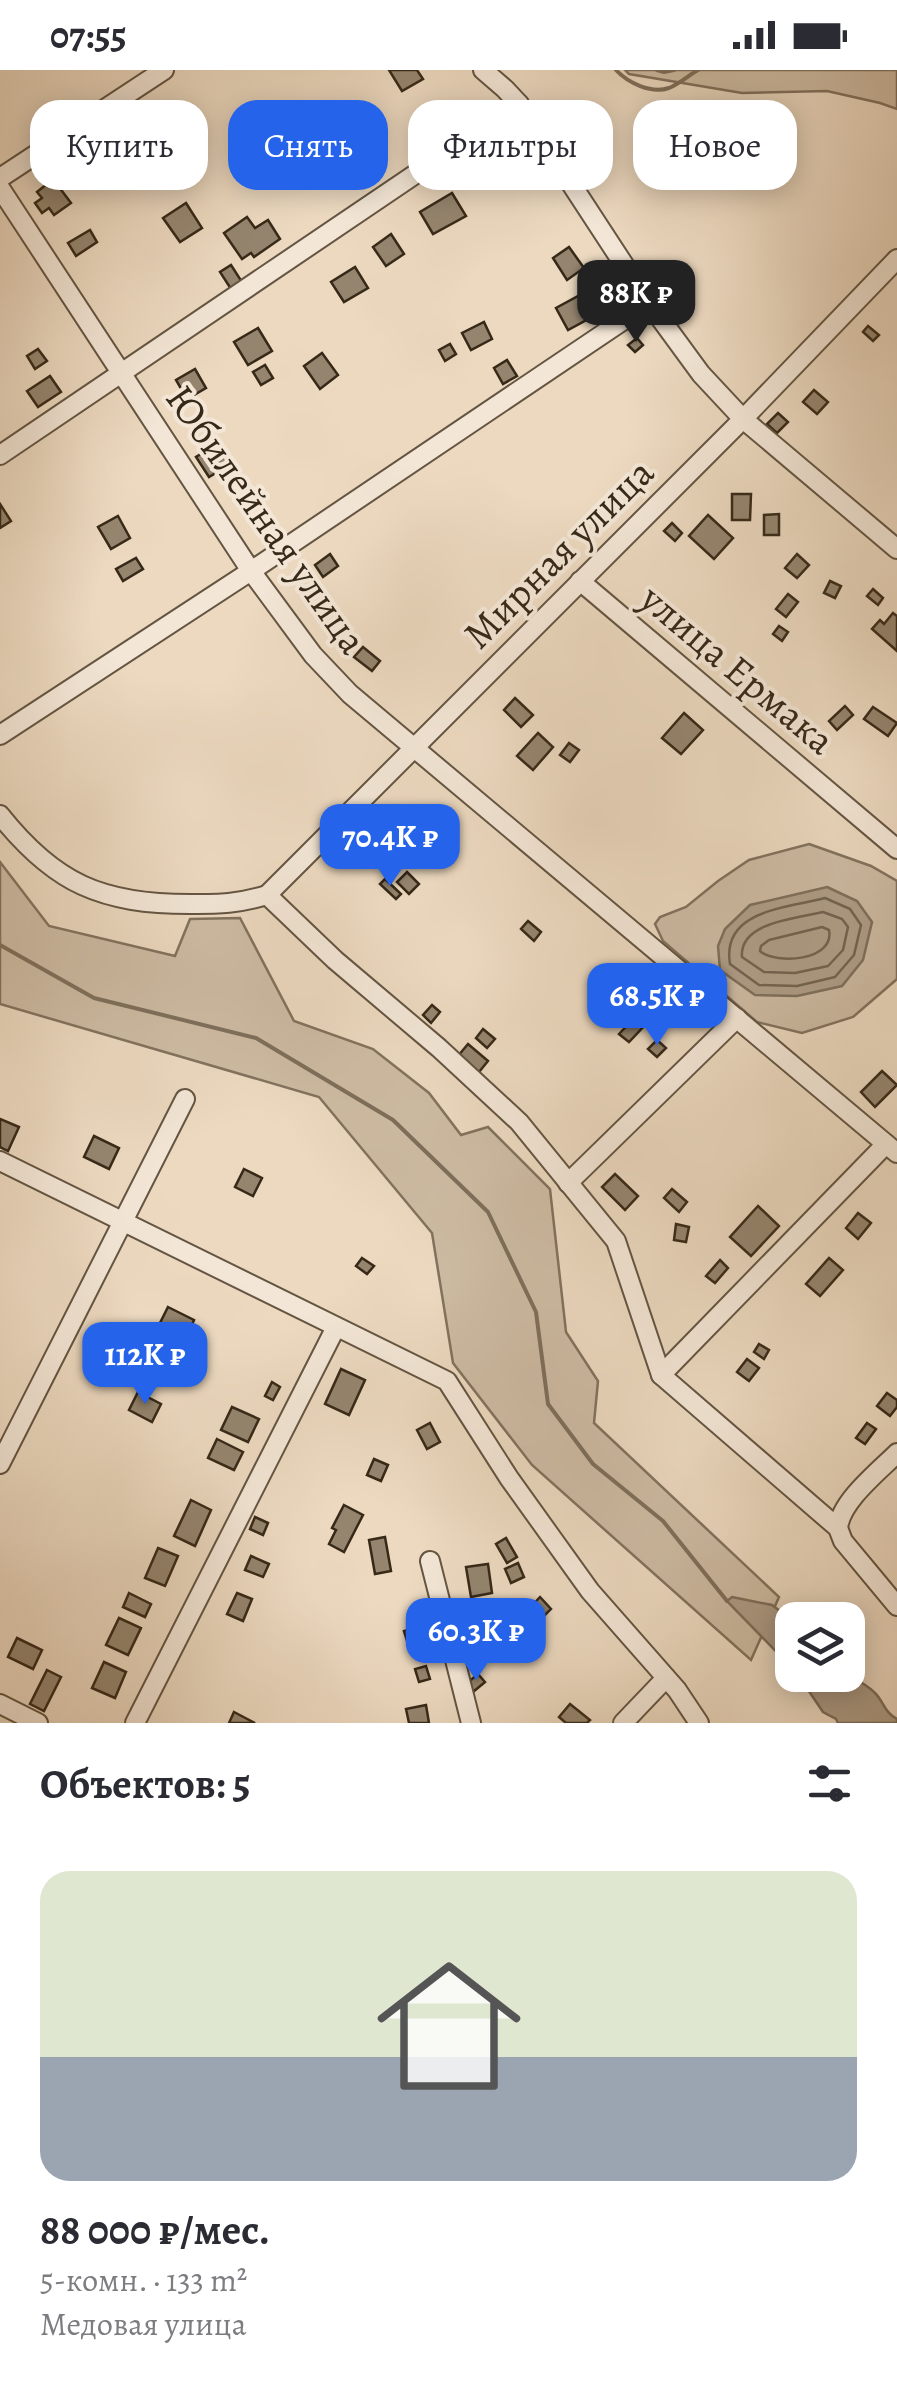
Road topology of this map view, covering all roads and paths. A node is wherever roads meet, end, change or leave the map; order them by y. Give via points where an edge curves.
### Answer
1 (164, 70) edge
2 (483, 70) edge
3 (516, 100) edge
4 (0, 178) edge
5 (408, 179) edge
6 (0, 188) edge
7 (576, 190) edge
8 (897, 259) edge
9 (650, 303) junction
10 (122, 374) junction
11 (743, 419) junction
12 (0, 455) edge
13 (897, 548) edge
14 (251, 571) junction
15 (580, 581) junction
16 (0, 735) edge
17 (414, 746) junction
18 (0, 815) edge
19 (897, 850) edge
20 (267, 895) junction
21 (736, 1018) junction
22 (185, 1099) dead end
23 (892, 1148) edge
24 (0, 1161) edge
25 (568, 1183) junction
26 (122, 1222) junction
27 (336, 1327) junction
28 (661, 1375) junction
29 (897, 1453) edge
30 (0, 1464) edge
31 (838, 1528) junction
32 (430, 1561) dead end
33 (895, 1598) edge
34 (666, 1678) junction
35 (0, 1704) edge
36 (38, 1723) edge
37 (135, 1723) edge
38 (470, 1723) edge
39 (623, 1723) edge
40 (699, 1723) edge

1 - 4 street
2 - 3 street
5 - 10 street
6 - 10 street, Юбилейная улица
7 - 9 street
8 - 11 street, Мирная улица
9 - 11 street
9 - 14 street
10 - 12 street
10 - 14 street, Юбилейная улица
11 - 13 street
11 - 15 street, Мирная улица
14 - 16 street
14 - 17 street, Юбилейная улица via 326,669
15 - 17 street, Мирная улица
15 - 19 street, улица Ермака
17 - 20 street, Мирная улица
17 - 21 street, Юбилейная улица
18 - 20 street via 44,863 96,892 172,904 239,904
20 - 25 street via 519,1122
21 - 23 street, Юбилейная улица
21 - 25 street
22 - 26 street
23 - 28 street
24 - 26 street
25 - 28 street via 616,1241
26 - 27 street
26 - 30 street
27 - 34 street via 447,1382 590,1591
27 - 37 street
28 - 31 street
29 - 31 street via 848,1503
31 - 33 street
32 - 38 street
34 - 39 street
34 - 40 street
35 - 36 street

